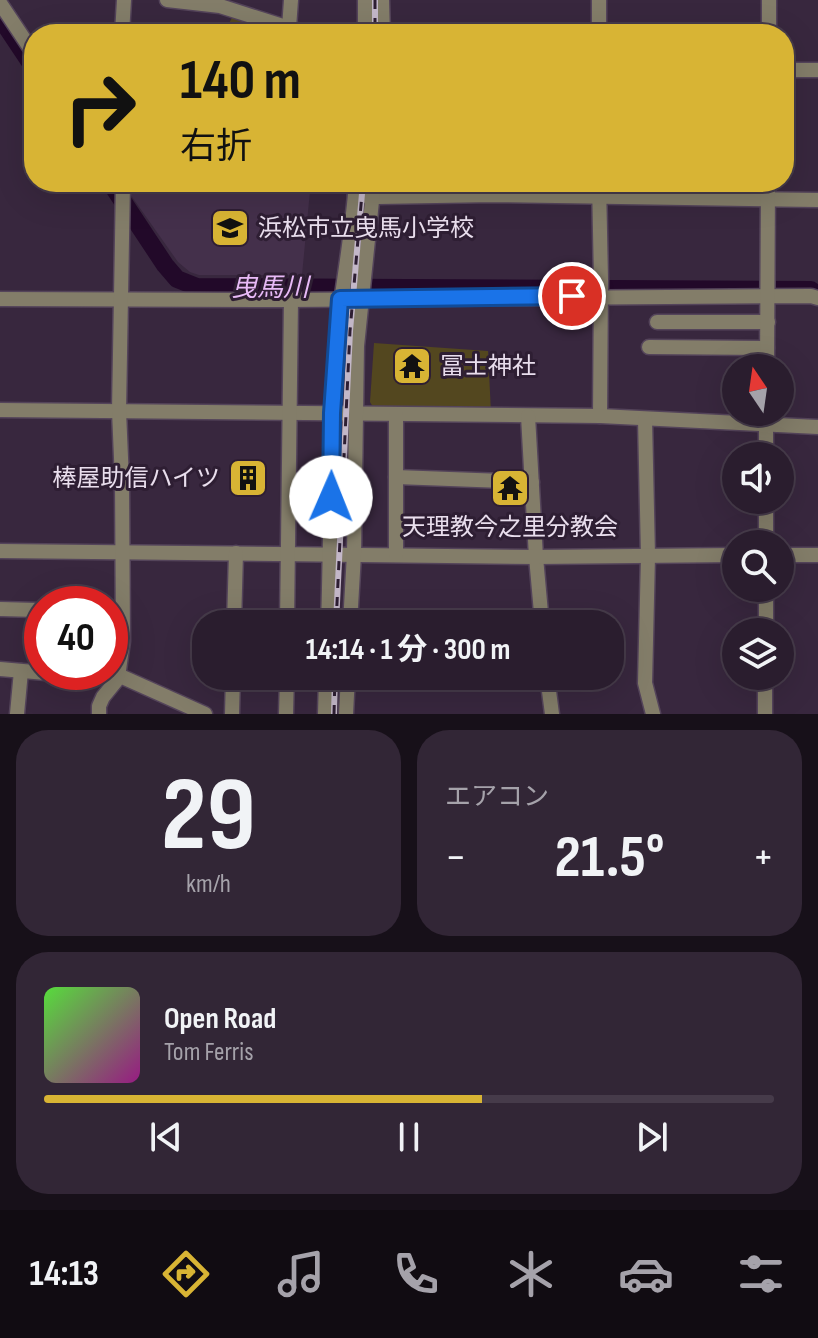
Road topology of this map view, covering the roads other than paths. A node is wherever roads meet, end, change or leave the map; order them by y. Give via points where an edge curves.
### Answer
1 (124, 0) edge
2 (167, 0) edge
3 (291, 0) edge
4 (365, 0) edge
5 (382, 0) edge
6 (599, 0) edge
7 (769, 0) edge
8 (0, 3) edge
9 (228, 4) edge
10 (123, 24) edge
11 (279, 24) edge
12 (289, 24) edge
13 (365, 24) edge
14 (383, 24) edge
15 (599, 24) edge
16 (769, 24) edge
17 (24, 39) edge
18 (794, 70) edge
19 (818, 70) edge
20 (122, 192) edge
21 (354, 192) edge
22 (375, 192) edge
23 (599, 192) edge
24 (645, 192) edge
25 (767, 192) edge
26 (767, 200) junction
27 (818, 200) edge
28 (341, 291) junction
29 (362, 291) junction
30 (601, 291) junction
31 (768, 291) junction
32 (818, 298) edge
33 (0, 299) edge
34 (120, 300) junction
35 (291, 300) junction
36 (657, 322) dead end
37 (768, 322) junction
38 (649, 347) dead end
39 (767, 348) junction
40 (767, 354) edge
41 (0, 410) edge
42 (119, 411) junction
43 (290, 413) junction
44 (332, 413) junction
45 (357, 414) junction
46 (396, 415) junction
47 (528, 416) junction
48 (600, 416) junction
49 (722, 418) edge
50 (645, 419) junction
51 (794, 423) edge
52 (818, 427) edge
53 (396, 477) junction
54 (532, 482) junction
55 (0, 551) edge
56 (122, 553) junction
57 (236, 553) junction
58 (288, 553) junction
59 (330, 553) junction
60 (354, 554) junction
61 (396, 555) junction
62 (722, 555) edge
63 (794, 555) edge
64 (818, 555) edge
65 (648, 556) junction
66 (536, 557) junction
67 (122, 586) edge
68 (0, 609) edge
69 (24, 610) edge
70 (234, 610) edge
71 (287, 610) edge
72 (328, 610) edge
73 (351, 610) edge
74 (541, 610) edge
75 (0, 669) edge
76 (21, 671) junction
77 (24, 671) edge
78 (128, 679) edge
79 (109, 690) edge
80 (233, 690) edge
81 (287, 690) edge
82 (326, 690) edge
83 (347, 690) edge
84 (549, 690) edge
85 (765, 690) edge
86 (17, 714) edge
87 (99, 714) edge
88 (205, 714) edge
89 (232, 714) edge
90 (286, 714) edge
91 (325, 714) edge
92 (346, 714) edge
93 (552, 714) edge
94 (653, 714) edge
95 (765, 714) edge

1 - 10 street
2 - 9 street
3 - 12 street
4 - 13 street
5 - 14 street
6 - 15 street
7 - 16 street
8 - 17 street
9 - 11 street
18 - 19 street
20 - 34 street
21 - 28 street
22 - 29 street
23 - 30 street
24 - 26 street
25 - 26 street
26 - 27 street
26 - 31 street
28 - 29 street
28 - 35 street
28 - 44 street
29 - 30 street
29 - 45 street
30 - 31 street
30 - 48 street
31 - 32 street
31 - 37 street
33 - 34 street
34 - 35 street
34 - 42 street
35 - 43 street
36 - 37 street
37 - 39 street
38 - 39 street
39 - 40 street
41 - 42 street
42 - 43 street
42 - 56 street
43 - 44 street
43 - 58 street
44 - 45 street
44 - 59 street
45 - 46 street
45 - 60 street
46 - 47 street
46 - 53 street
47 - 48 street
47 - 54 street
48 - 50 street
49 - 50 street
50 - 65 street
51 - 52 street
53 - 54 street
53 - 61 street
54 - 66 street
55 - 56 street
56 - 57 street
56 - 67 street
57 - 58 street
57 - 70 street
58 - 59 street
58 - 71 street
59 - 60 street
59 - 72 street
60 - 61 street
60 - 73 street
61 - 66 street
62 - 65 street
63 - 64 street
65 - 66 street
65 - 94 street via 645,683
66 - 74 street
68 - 69 street
75 - 76 street
76 - 77 street
76 - 86 street
78 - 88 street
79 - 87 street
80 - 89 street
81 - 90 street
82 - 91 street
83 - 92 street
84 - 93 street
85 - 95 street

